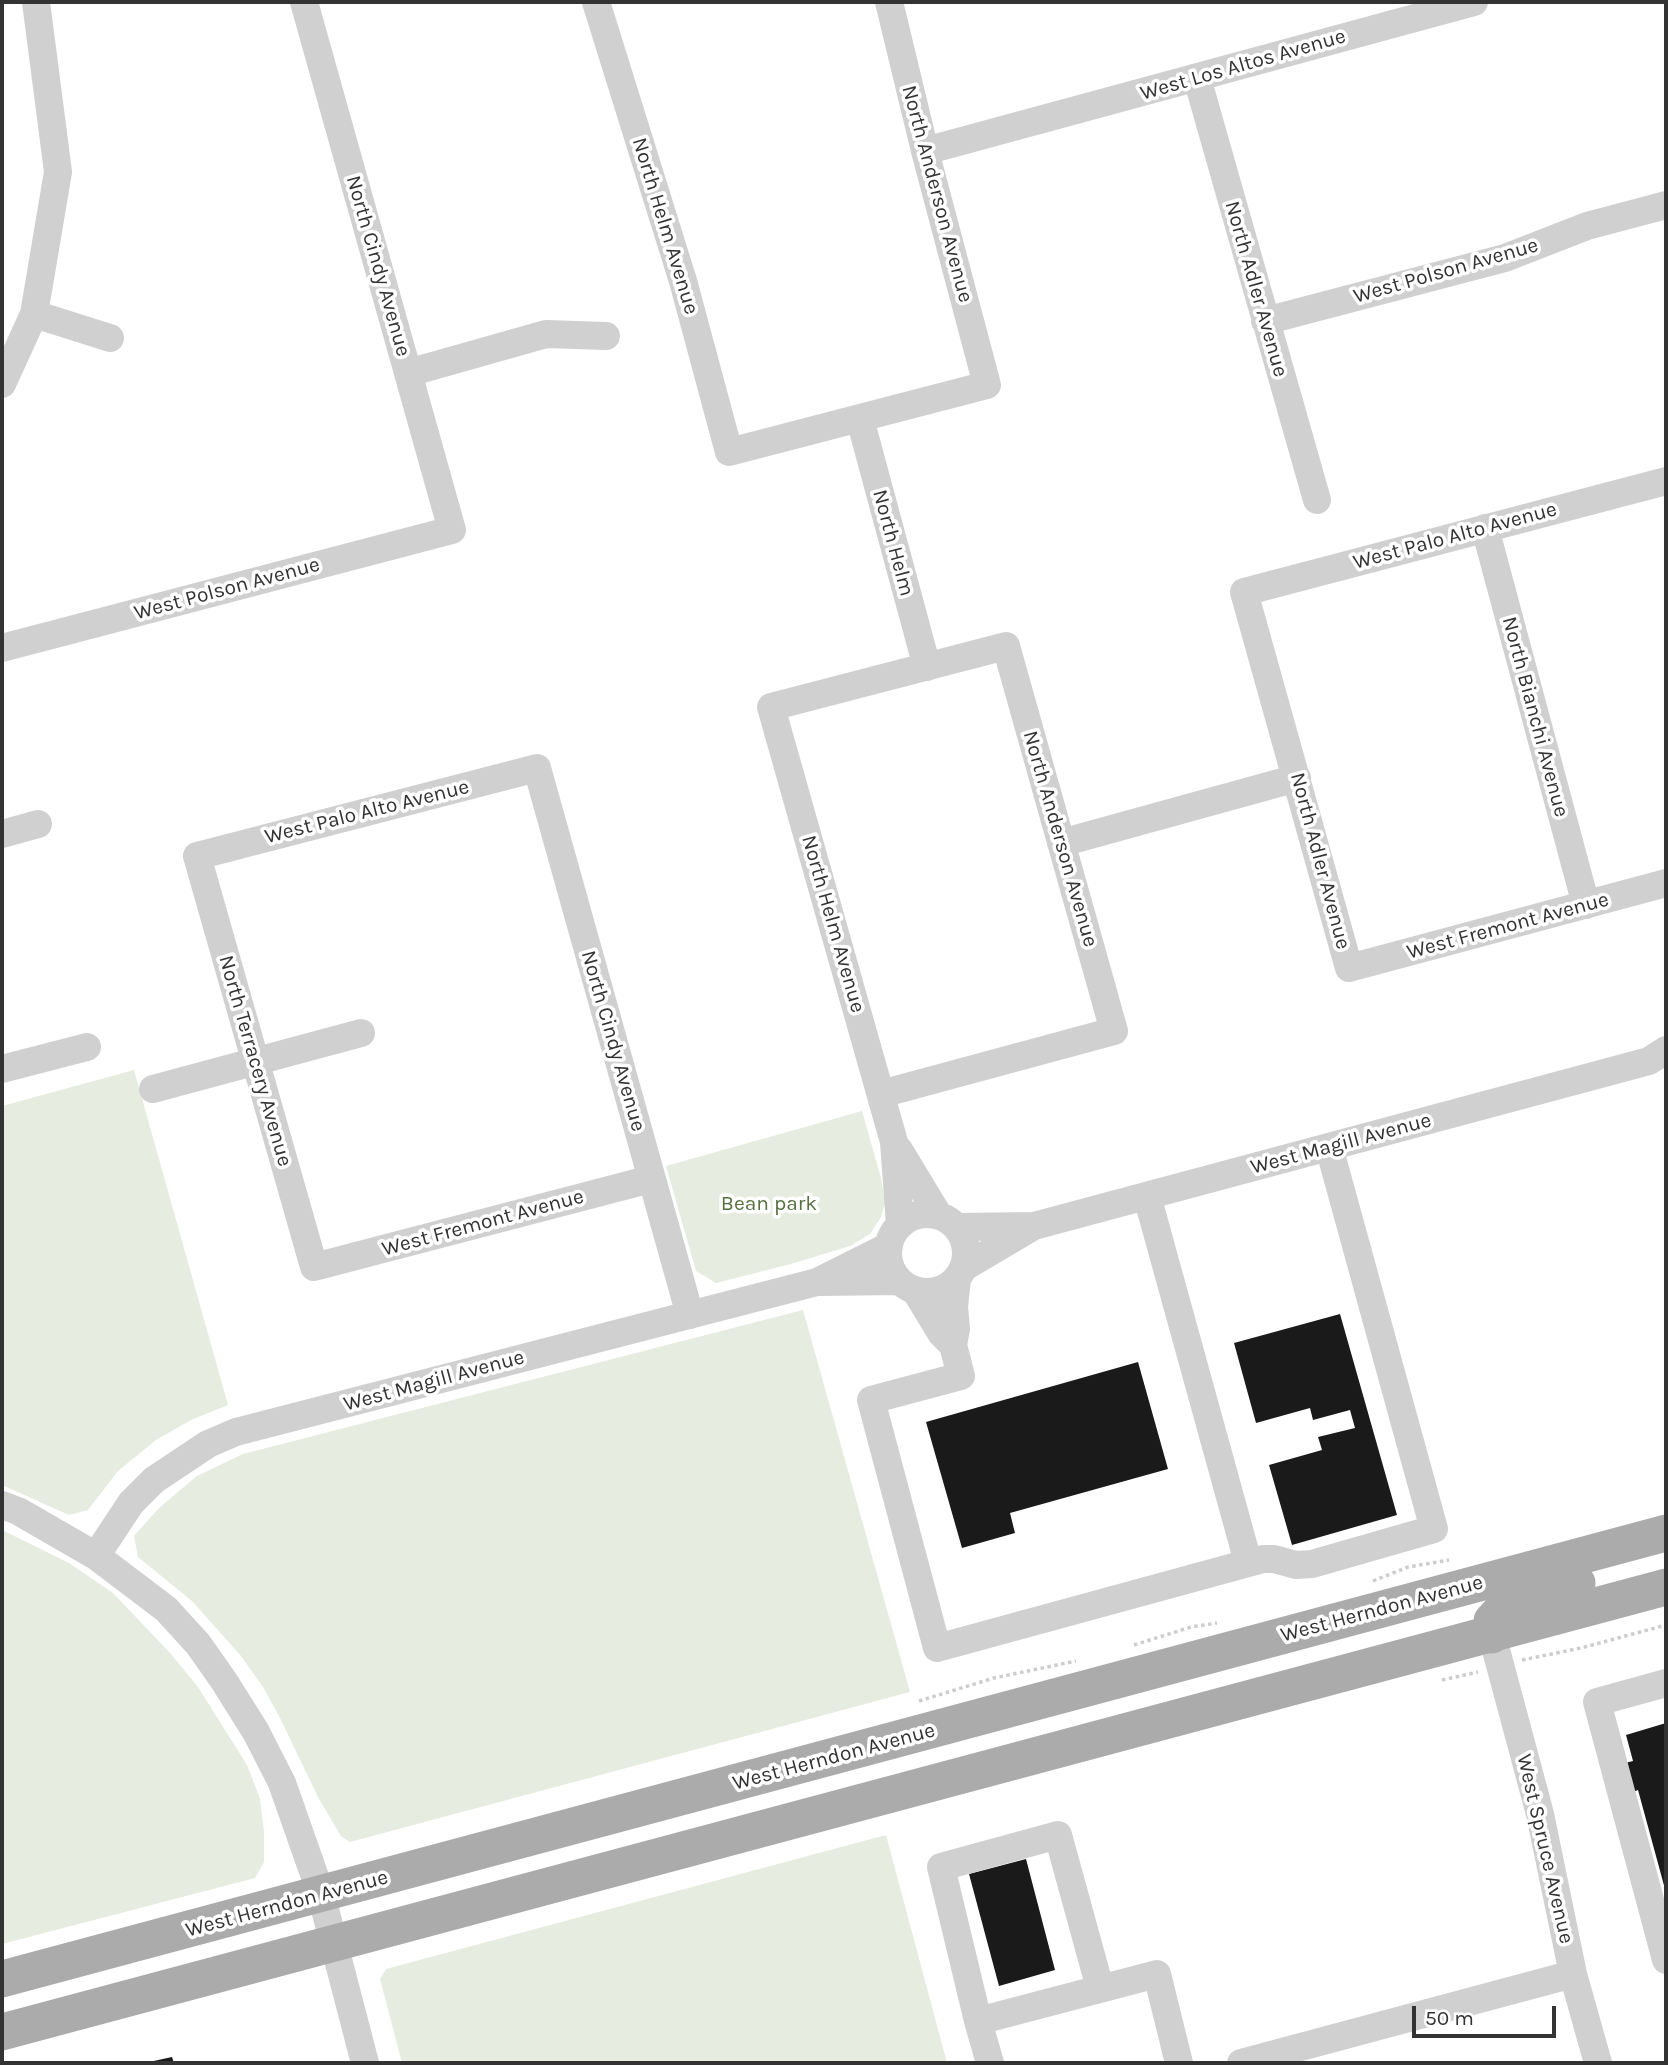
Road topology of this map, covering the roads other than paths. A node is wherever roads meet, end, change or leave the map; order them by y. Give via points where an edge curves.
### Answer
1 (36, 2) edge
2 (304, 2) edge
3 (596, 2) edge
4 (889, 2) edge
5 (1474, 2) edge
6 (1386, 13) edge
7 (1197, 78) junction
8 (925, 151) junction
9 (1666, 205) edge
10 (34, 314) junction
11 (1265, 321) junction
12 (606, 336) dead end
13 (110, 338) dead end
14 (408, 373) junction
15 (2, 384) edge
16 (860, 419) junction
17 (1666, 481) edge
18 (1317, 500) dead end
19 (1485, 528) junction
20 (452, 530) joint
21 (1244, 592) joint
22 (2, 648) edge
23 (927, 667) junction
24 (537, 768) joint
25 (1297, 778) junction
26 (38, 824) dead end
27 (2, 834) edge
28 (1061, 843) junction
29 (197, 856) joint
30 (1666, 883) edge
31 (1586, 905) junction
32 (1349, 968) joint
33 (360, 1033) dead end
34 (87, 1047) dead end
35 (1660, 1057) edge
36 (255, 1061) junction
37 (2, 1069) edge
38 (153, 1089) dead end
39 (881, 1094) junction
40 (894, 1142) junction
41 (1329, 1147) junction
42 (651, 1179) junction
43 (1147, 1196) junction
44 (948, 1222) junction
45 (1034, 1226) junction
46 (895, 1235) junction
47 (314, 1267) joint
48 (960, 1274) junction
49 (817, 1282) junction
50 (907, 1285) junction
51 (690, 1315) junction
52 (953, 1345) junction
53 (2, 1505) edge
54 (1666, 1532) edge
55 (96, 1556) junction
56 (1666, 1559) edge
57 (1248, 1562) junction
58 (1666, 1587) edge
59 (1492, 1635) junction
60 (1666, 1683) edge
61 (321, 1894) junction
62 (334, 1944) junction
63 (1666, 1959) edge
64 (1573, 1974) junction
65 (2, 1979) edge
66 (1100, 1987) junction
67 (978, 2021) junction
68 (2, 2032) edge
69 (365, 2063) edge
70 (990, 2063) edge
71 (1179, 2063) edge
72 (1241, 2063) edge
73 (1598, 2063) edge

1 - 10 street via 58,172
2 - 14 street, North Cindy Avenue
3 - 16 street, North Helm Avenue via 683,281 729,452
4 - 8 street, North Anderson Avenue
5 - 6 street, West Los Altos Avenue
6 - 7 street, West Los Altos Avenue
7 - 8 street, West Los Altos Avenue
7 - 11 street, North Adler Avenue
8 - 16 street, North Anderson Avenue via 987,385
9 - 11 street, West Polson Avenue via 1587,226 1505,258
10 - 13 street
10 - 15 street
11 - 18 street, North Adler Avenue
12 - 14 street via 546,334
14 - 20 street, North Cindy Avenue
16 - 23 street, North Helm
17 - 19 street, West Palo Alto Avenue
19 - 21 street, West Palo Alto Avenue
19 - 31 street, North Bianchi Avenue
20 - 22 street, West Polson Avenue
21 - 25 street, North Adler Avenue
23 - 28 street, North Anderson Avenue via 1006,646
23 - 39 street, North Helm Avenue via 771,707
24 - 29 street, West Palo Alto Avenue
24 - 42 street, North Cindy Avenue
25 - 28 street
25 - 32 street, North Adler Avenue
26 - 27 street
28 - 39 street, North Anderson Avenue via 1114,1031
29 - 36 street, North Terracery Avenue
30 - 31 street, West Fremont Avenue
31 - 32 street, West Fremont Avenue
33 - 36 street
34 - 37 street
35 - 41 street, West Magill Avenue
36 - 38 street
36 - 47 street, North Terracery Avenue
39 - 40 street, North Helm Avenue
40 - 44 street, North Helm Avenue
40 - 46 street, North Helm Avenue
41 - 43 street, West Magill Avenue
41 - 57 street via 1434,1530 1312,1564 1274,1559
42 - 47 street, West Fremont Avenue
42 - 51 street, North Cindy Avenue
43 - 45 street, West Magill Avenue
43 - 57 street
44 - 45 street, West Magill Avenue
44 - 46 street via 926,1214 912,1217
44 - 48 street via 964,1240 966,1254
45 - 48 street, West Magill Avenue
46 - 49 street, West Magill Avenue
46 - 50 street via 889,1264
48 - 50 street via 934,1292
48 - 52 street
49 - 50 street, West Magill Avenue
49 - 51 street, West Magill Avenue
50 - 52 street
51 - 55 street, West Magill Avenue via 236,1432 208,1444 154,1480 131,1503
52 - 57 street via 961,1376 871,1400 937,1648
53 - 55 street
54 - 61 main road, West Herndon Avenue
55 - 61 street via 166,1609 224,1681 282,1783
56 - 59 main road via 1521,1598 1497,1614
58 - 59 main road
59 - 62 main road
59 - 64 street, West Spruce Avenue via 1540,1814
60 - 63 street via 1597,1702
61 - 62 street
61 - 65 main road, West Herndon Avenue
62 - 68 main road
62 - 69 street
64 - 72 street
64 - 73 street, West Spruce Avenue
66 - 67 street
66 - 67 street via 1058,1836 941,1867
66 - 71 street via 1157,1974
67 - 70 street

